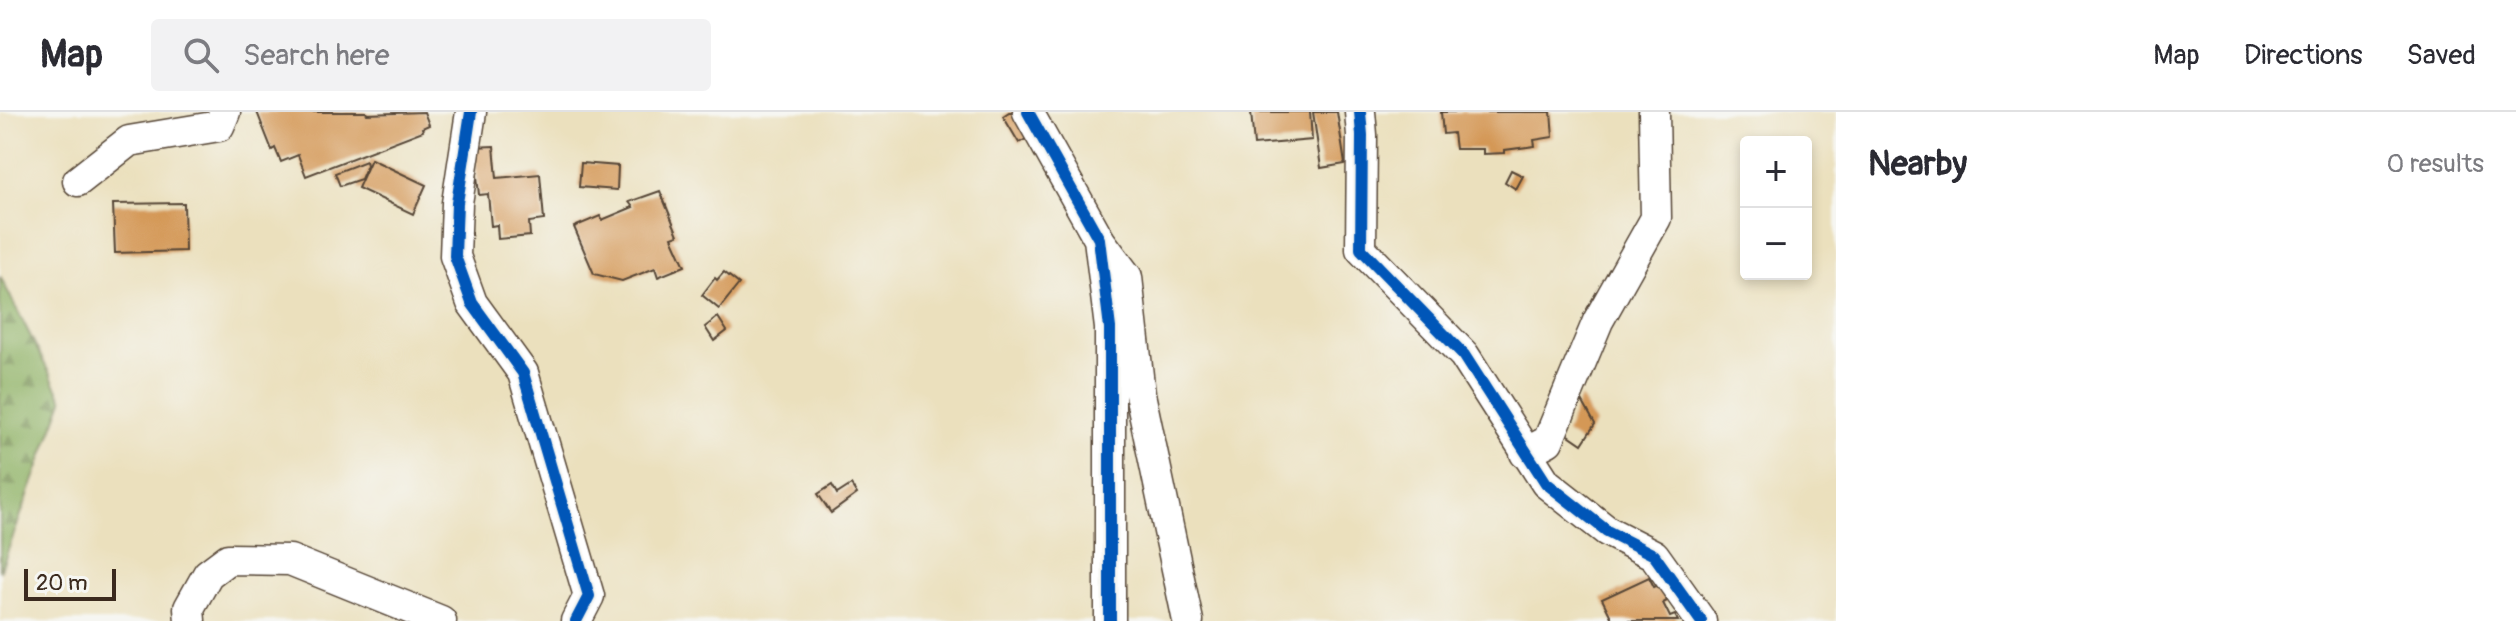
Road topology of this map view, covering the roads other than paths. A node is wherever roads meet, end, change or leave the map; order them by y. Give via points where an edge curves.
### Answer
1 (225, 112) edge
2 (471, 112) edge
3 (1028, 112) edge
4 (1360, 112) edge
5 (1654, 112) edge
6 (78, 181) dead end
7 (1099, 239) junction
8 (1525, 453) junction
9 (190, 621) edge
10 (441, 621) edge
11 (576, 621) edge
12 (1110, 621) edge
13 (1188, 621) edge
14 (1701, 621) edge

1 - 6 street via 219,126 129,141
2 - 11 street via 455,256 472,303 523,373 589,596
3 - 7 street
4 - 8 street via 1361,249 1464,355
5 - 8 street via 1656,218 1598,321 1548,441
7 - 12 street via 1110,328
7 - 13 street via 1127,277 1140,394
8 - 14 street via 1546,483 1607,531 1654,555
9 - 10 street via 189,608 208,574 228,559 290,560

